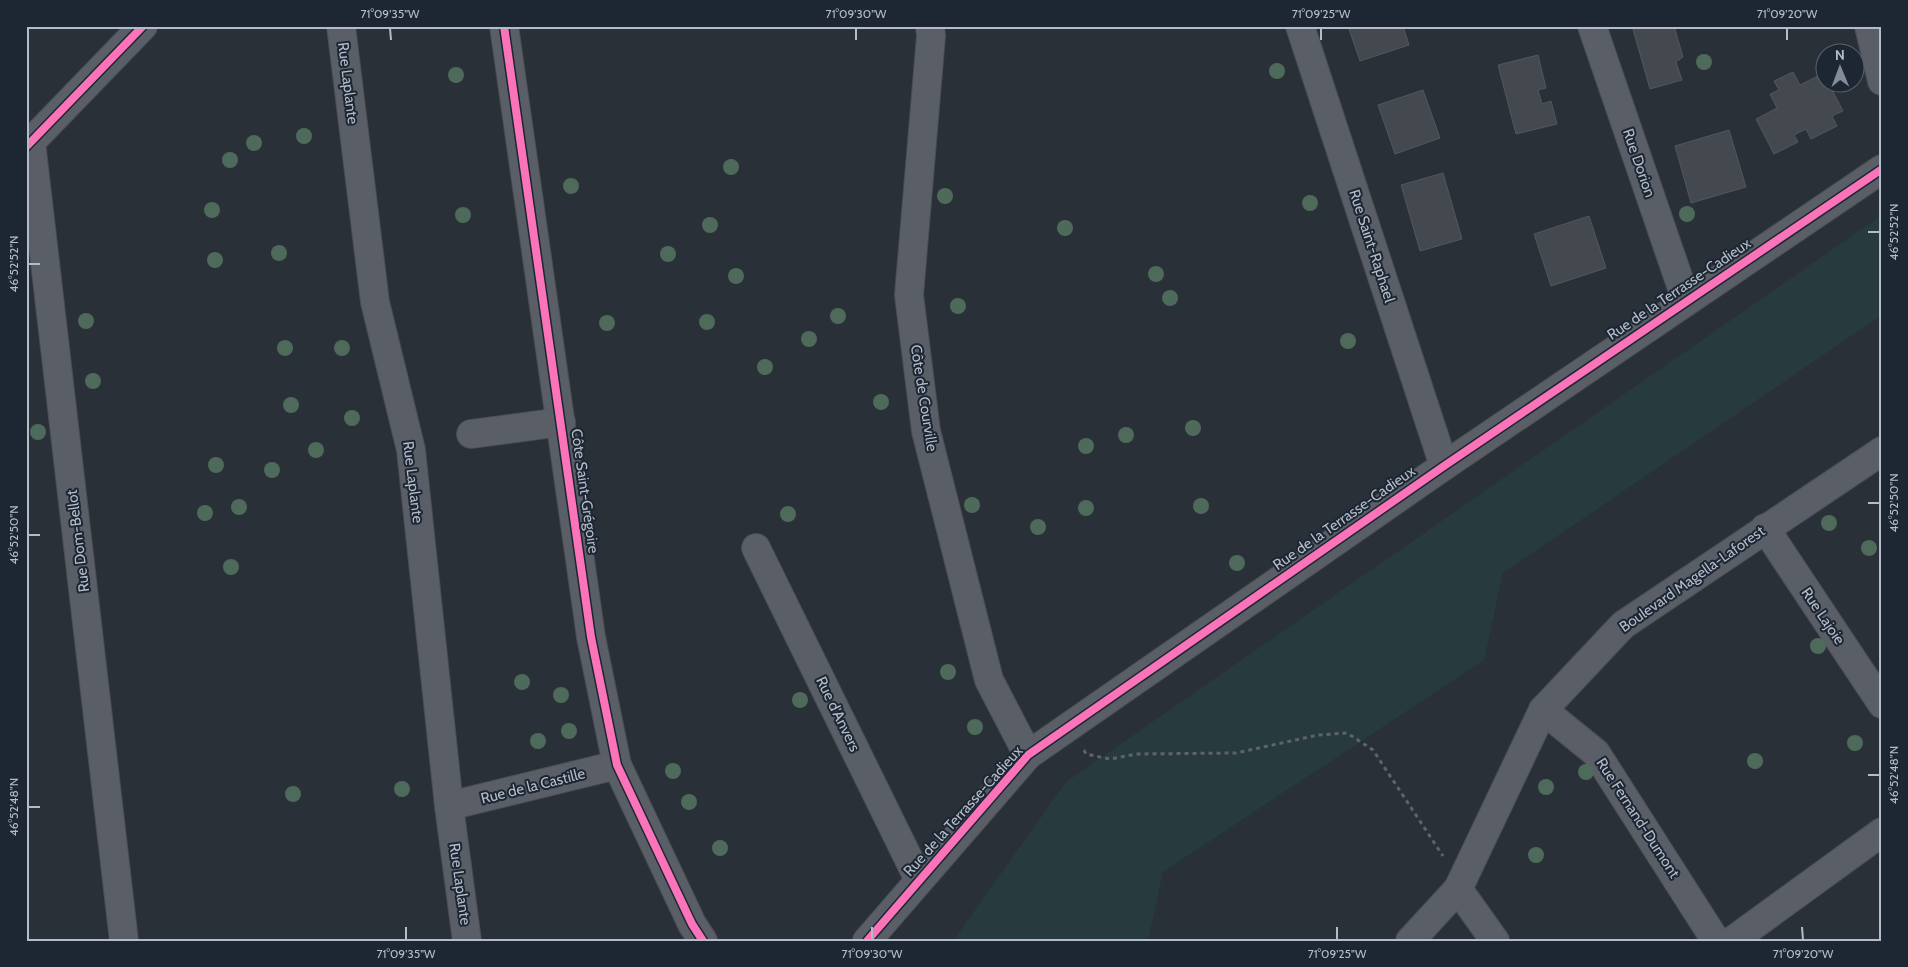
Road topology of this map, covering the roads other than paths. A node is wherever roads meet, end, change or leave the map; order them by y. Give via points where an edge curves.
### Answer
1 (144, 26) edge
2 (341, 26) edge
3 (504, 26) edge
4 (930, 26) edge
5 (1300, 26) edge
6 (1592, 26) edge
7 (1868, 26) edge
8 (1882, 81) edge
9 (29, 145) edge
10 (1882, 169) edge
11 (1686, 300) junction
12 (561, 422) junction
13 (471, 434) dead end
14 (1882, 451) edge
15 (1444, 466) junction
16 (1765, 528) junction
17 (756, 548) dead end
18 (1882, 704) edge
19 (1543, 710) junction
20 (1028, 755) junction
21 (618, 765) junction
22 (449, 806) junction
23 (1882, 832) edge
24 (919, 880) junction
25 (1458, 889) junction
26 (124, 941) edge
27 (467, 941) edge
28 (702, 941) edge
29 (867, 941) edge
30 (1410, 941) edge
31 (1495, 941) edge
32 (1716, 941) edge
33 (1732, 941) edge

1 - 9 street
2 - 22 street, Rue Laplante via 375,302 411,450
3 - 12 street, Côte Saint-Grégoire
4 - 20 street, Côte de Courville via 909,295 926,431 989,680
5 - 15 street, Rue Saint-Raphael
6 - 11 street, Rue Dorion
7 - 8 street
9 - 26 street, Rue Dom-Bellot
10 - 11 street, Rue de la Terrasse-Cadieux
11 - 15 street, Rue de la Terrasse-Cadieux
12 - 13 street
12 - 21 street, Côte Saint-Grégoire via 591,637
14 - 16 street, Boulevard Magella-Laforest
15 - 20 street, Rue de la Terrasse-Cadieux
16 - 18 street, Rue Lajoie
16 - 19 street, Boulevard Magella-Laforest via 1623,625
17 - 24 street, Rue d'Anvers
19 - 25 street, Boulevard Magella-Laforest
19 - 32 street, Rue Fernand-Dumont via 1596,753
20 - 24 street, Rue de la Terrasse-Cadieux
21 - 22 street, Rue de la Castille
21 - 28 street, Côte Saint-Grégoire
22 - 27 street, Rue Laplante
23 - 33 street
24 - 29 street, Rue de la Terrasse-Cadieux
25 - 30 street, Boulevard Magella-Laforest
25 - 31 street

